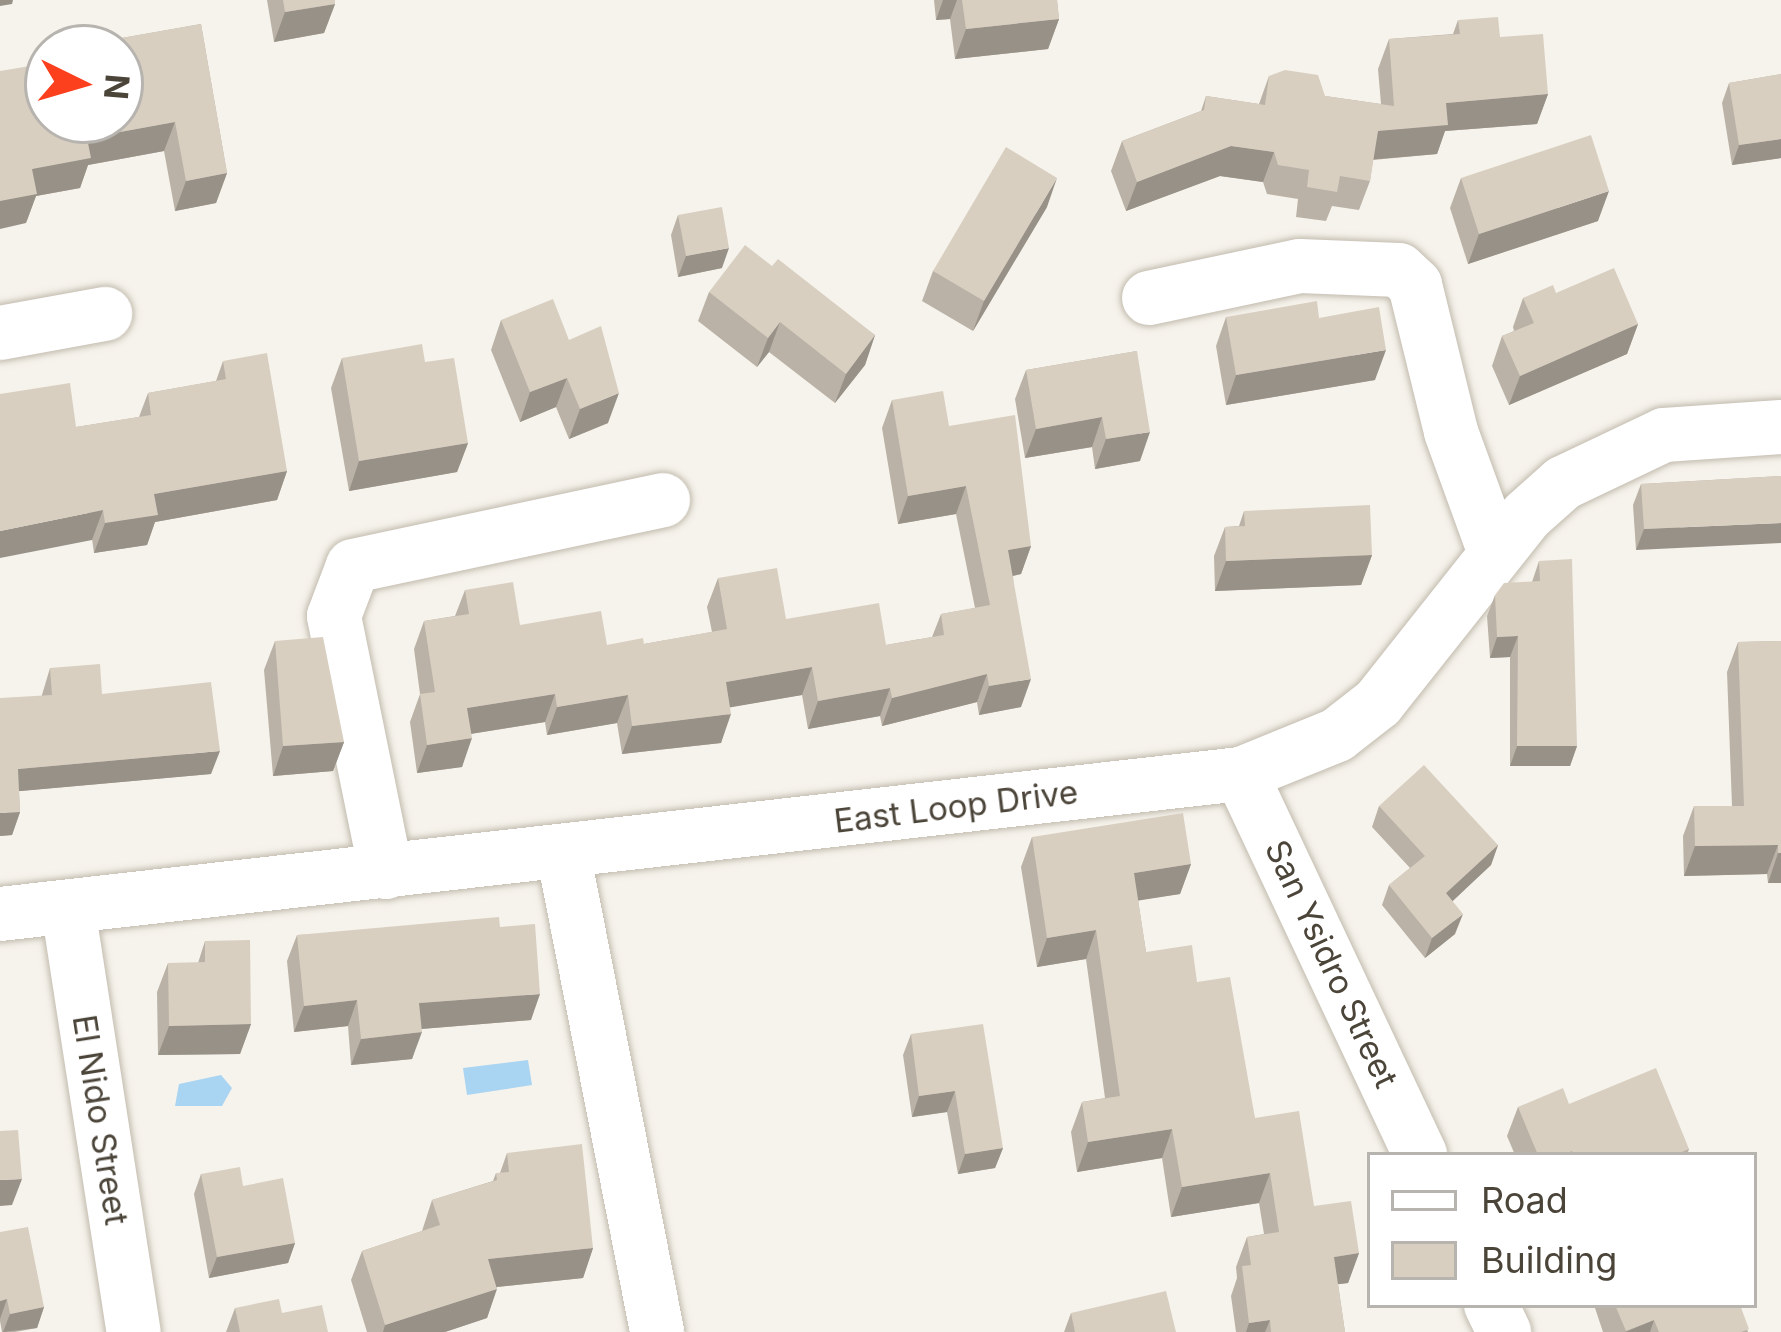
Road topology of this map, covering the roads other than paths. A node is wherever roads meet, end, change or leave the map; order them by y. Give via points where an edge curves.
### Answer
1 (1149, 298) dead end
2 (105, 314) dead end
3 (0, 333) edge
4 (1781, 427) edge
5 (663, 500) dead end
6 (1496, 553) junction
7 (1240, 774) junction
8 (562, 852) junction
9 (386, 872) junction
10 (68, 908) junction
11 (0, 914) edge
12 (1419, 1152) edge
13 (134, 1332) edge
14 (657, 1332) edge

1 - 6 street via 1231,277 1354,263 1399,270 1415,285 1450,432
2 - 3 street
4 - 6 street, East Loop Drive via 1710,429 1632,444 1563,483
5 - 9 street via 353,566 334,616
6 - 7 street, East Loop Drive via 1378,704 1337,735
7 - 8 street, East Loop Drive
7 - 12 street, San Ysidro Street
8 - 9 street, East Loop Drive
8 - 14 street
9 - 10 street, East Loop Drive
10 - 11 street, East Loop Drive
10 - 13 street, El Nido Street

